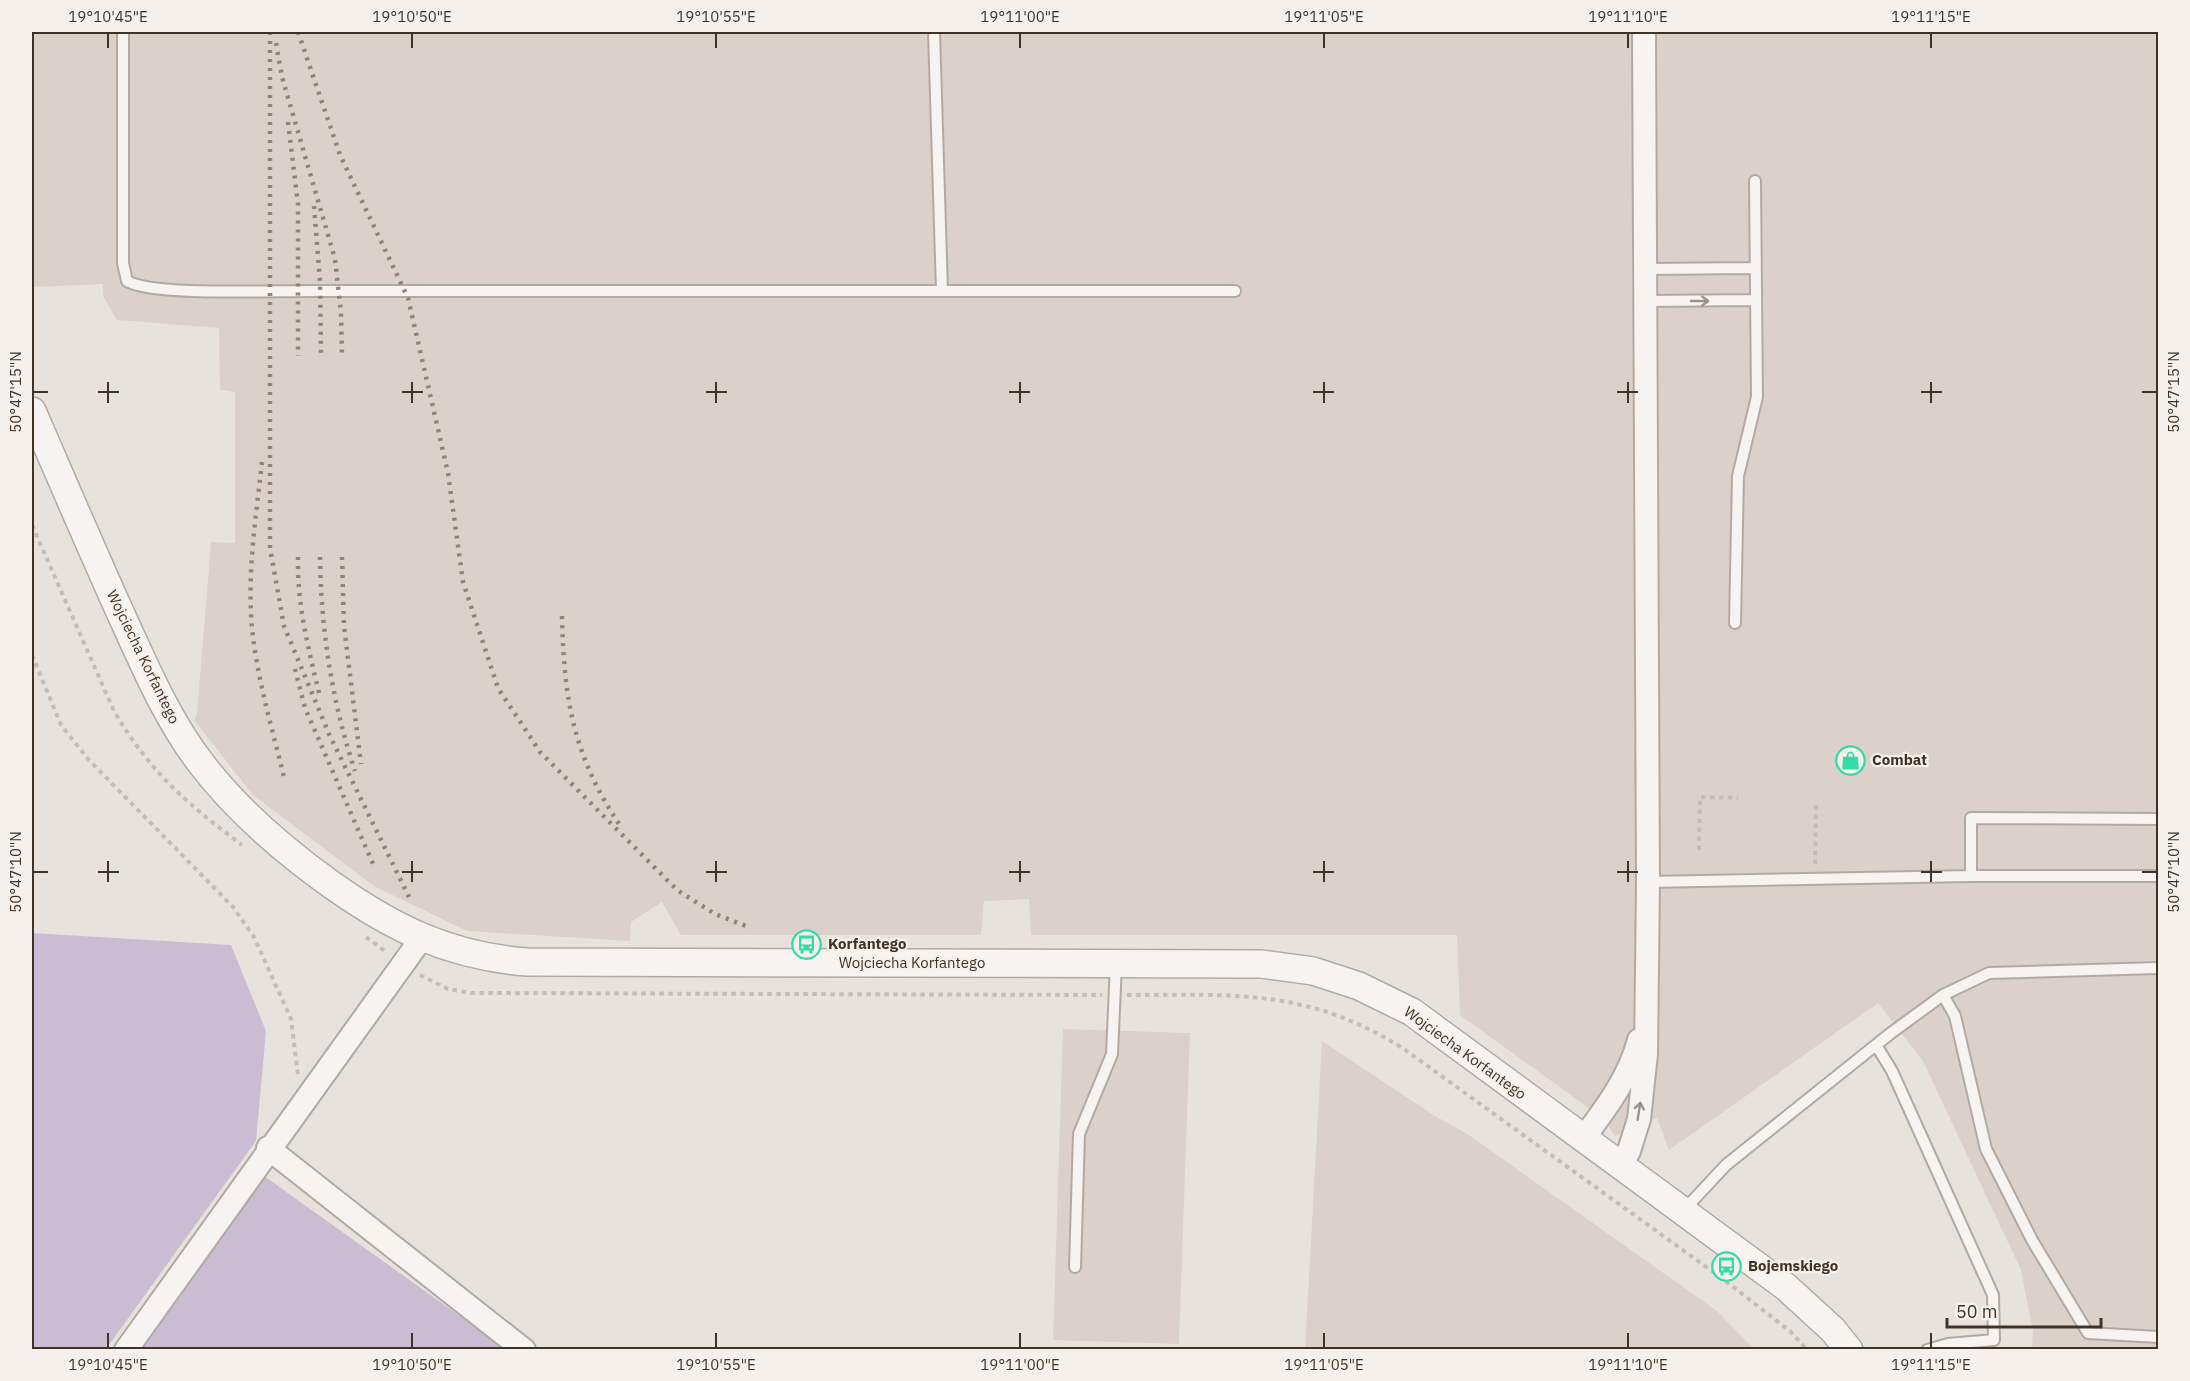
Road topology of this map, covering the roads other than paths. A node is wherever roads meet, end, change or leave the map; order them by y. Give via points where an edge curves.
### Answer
1 (123, 32) edge
2 (934, 32) edge
3 (1644, 32) edge
4 (1755, 181) dead end
5 (1755, 268) junction
6 (1645, 269) junction
7 (942, 291) junction
8 (1235, 291) dead end
9 (1756, 300) junction
10 (1645, 301) junction
11 (32, 411) edge
12 (1736, 623) dead end
13 (2158, 819) edge
14 (1971, 876) junction
15 (2158, 876) edge
16 (1648, 882) junction
17 (421, 939) junction
18 (1116, 964) junction
19 (2158, 968) edge
20 (1943, 995) junction
21 (1646, 1012) junction
22 (1876, 1045) junction
23 (1583, 1139) junction
24 (268, 1148) junction
25 (1620, 1166) junction
26 (1683, 1211) junction
27 (1075, 1267) dead end
28 (2158, 1337) edge
29 (126, 1350) edge
30 (524, 1350) edge
31 (1849, 1350) edge
32 (1927, 1350) edge

1 - 7 lane via 123,262 127,281 135,286 171,290
2 - 7 lane
3 - 6 street
4 - 5 lane
5 - 6 lane
5 - 9 lane
6 - 10 street
7 - 8 lane
10 -> 9 lane
9 - 12 lane via 1757,398 1738,476
10 - 16 street
11 - 17 street, Wojciecha Korfantego via 158,696 199,762 255,825 305,866 364,908
13 - 14 lane via 1971,818
14 - 15 lane
14 - 16 lane
16 - 21 street
17 - 18 street, Wojciecha Korfantego via 495,960 527,962
17 - 24 street
18 - 23 street, Wojciecha Korfantego via 1261,964 1313,971 1359,986 1412,1012
18 - 27 lane via 1112,1054 1079,1134
19 - 20 lane via 1989,973
20 - 22 lane
20 - 28 lane via 1955,1016 1986,1149 2032,1240 2088,1333
21 - 23 street via 1634,1059 1614,1097
25 -> 21 street via 1639,1119
22 - 26 lane via 1726,1165
22 - 32 lane via 1892,1071 1993,1295 1994,1340
23 - 25 street, Wojciecha Korfantego
24 - 29 street
24 - 30 street
25 - 26 street, Wojciecha Korfantego
26 - 31 street, Wojciecha Korfantego via 1786,1287 1833,1329

